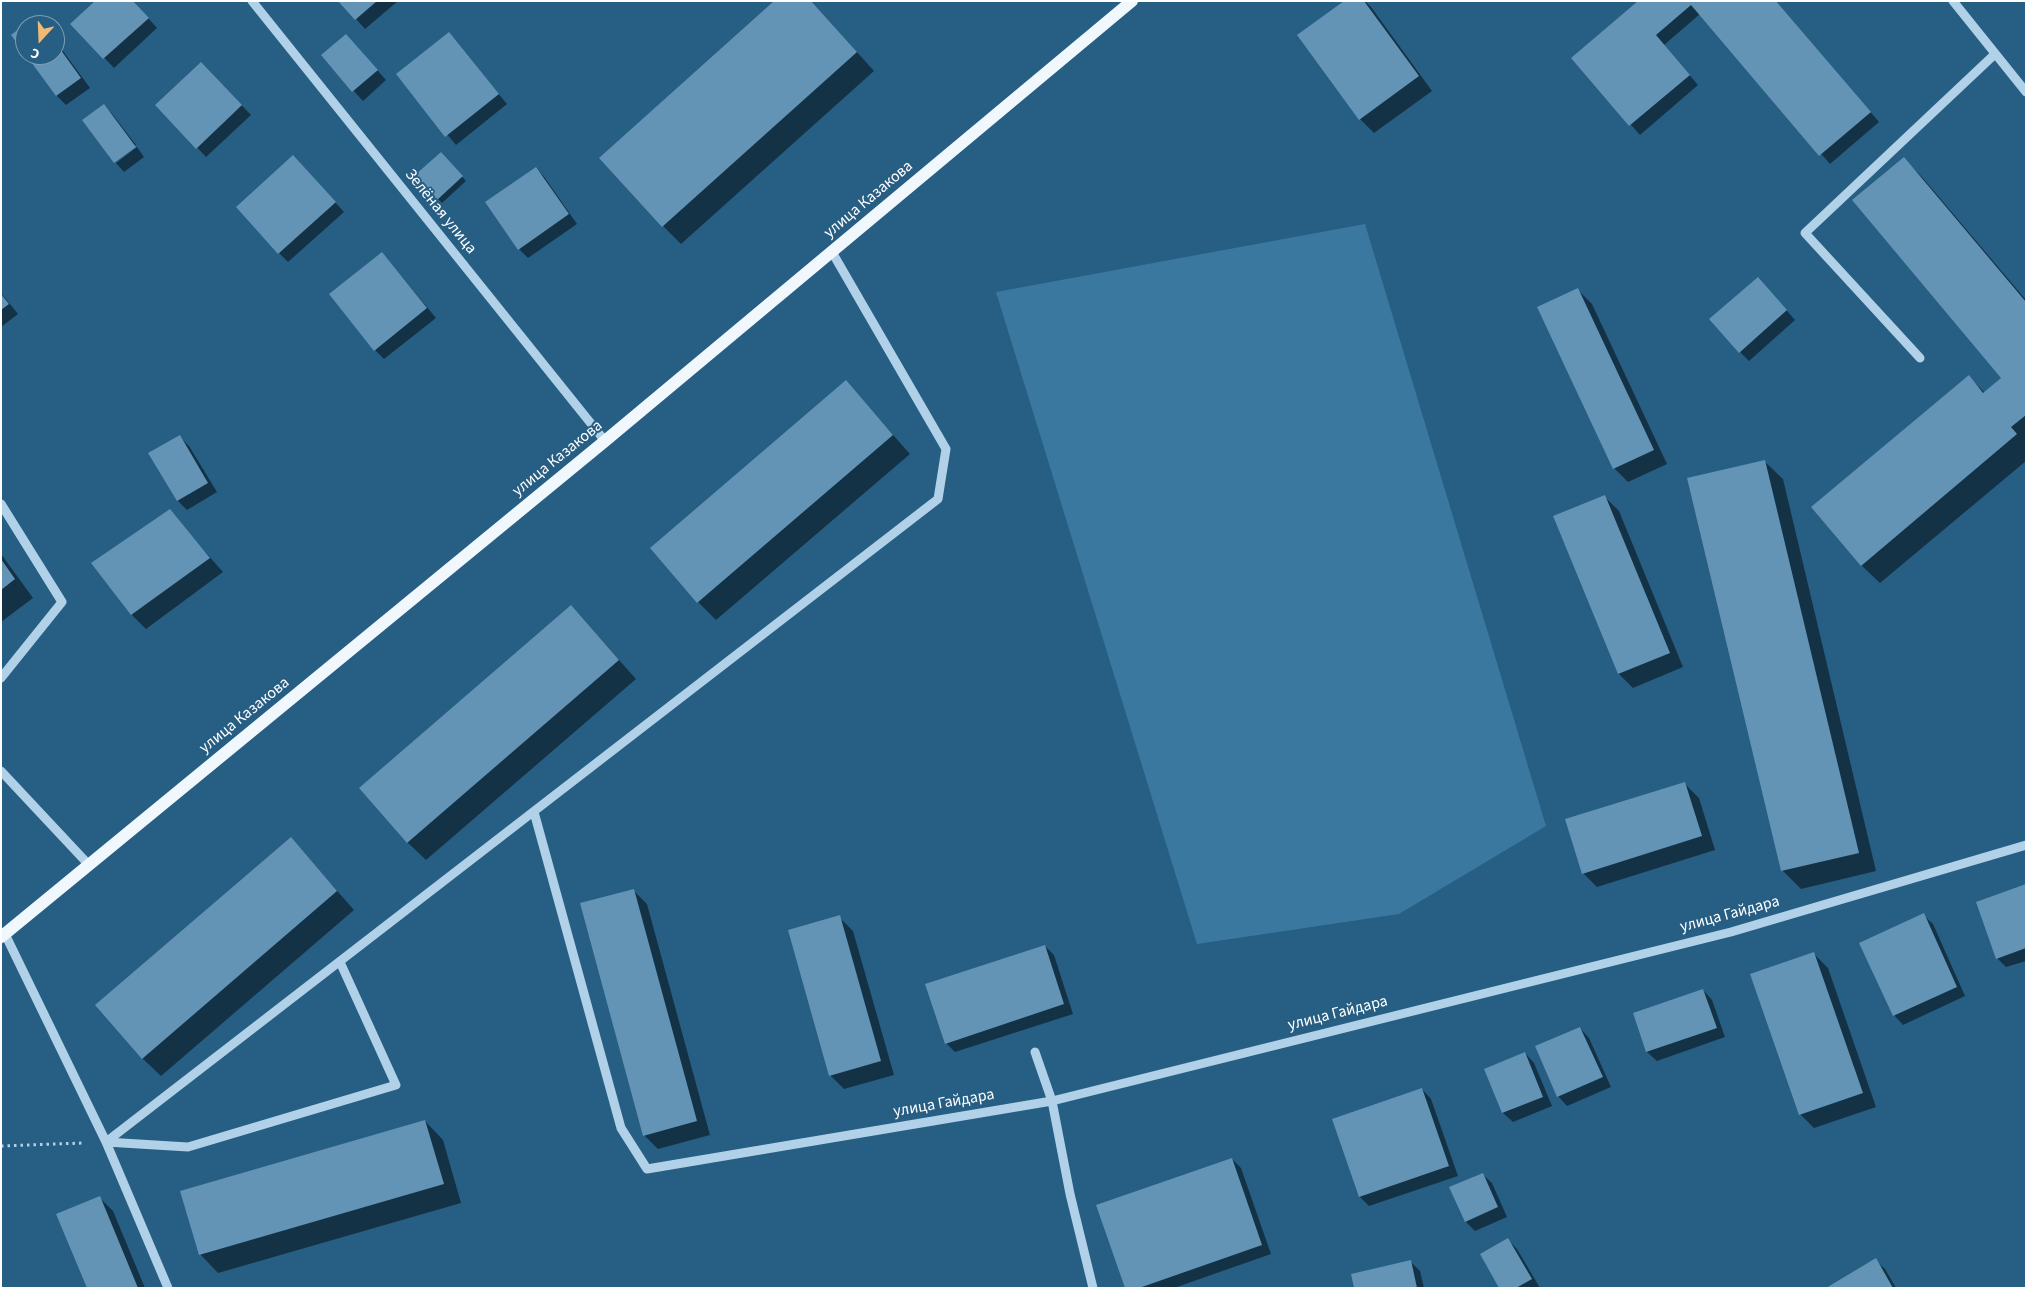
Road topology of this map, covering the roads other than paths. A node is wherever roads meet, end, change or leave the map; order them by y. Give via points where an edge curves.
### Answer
1 (252, 1) edge
2 (1132, 1) edge
3 (1953, 1) edge
4 (1995, 54) junction
5 (2026, 92) edge
6 (832, 252) junction
7 (1920, 358) dead end
8 (606, 441) junction
9 (1, 504) edge
10 (1, 678) edge
11 (1, 770) edge
12 (534, 812) junction
13 (2026, 845) edge
14 (89, 865) junction
15 (3, 935) edge
16 (340, 962) junction
17 (1035, 1052) dead end
18 (1052, 1101) junction
19 (106, 1142) junction
20 (168, 1288) edge
21 (1093, 1288) edge

1 - 8 street, Зелёная улица
2 - 6 main road, улица Казакова
3 - 4 street
4 - 5 street
4 - 7 street via 1805,233
6 - 8 main road, улица Казакова
6 - 12 street via 946,449 938,499
8 - 14 main road, улица Казакова
9 - 10 street via 62,602
11 - 14 street
12 - 16 street
12 - 18 street, улица Гайдара via 621,1128 647,1169
13 - 18 street, улица Гайдара via 1731,932
14 - 15 main road, улица Казакова
15 - 19 street
16 - 19 street
16 - 19 street via 396,1085 188,1147
17 - 18 street
18 - 21 street
19 - 20 street

